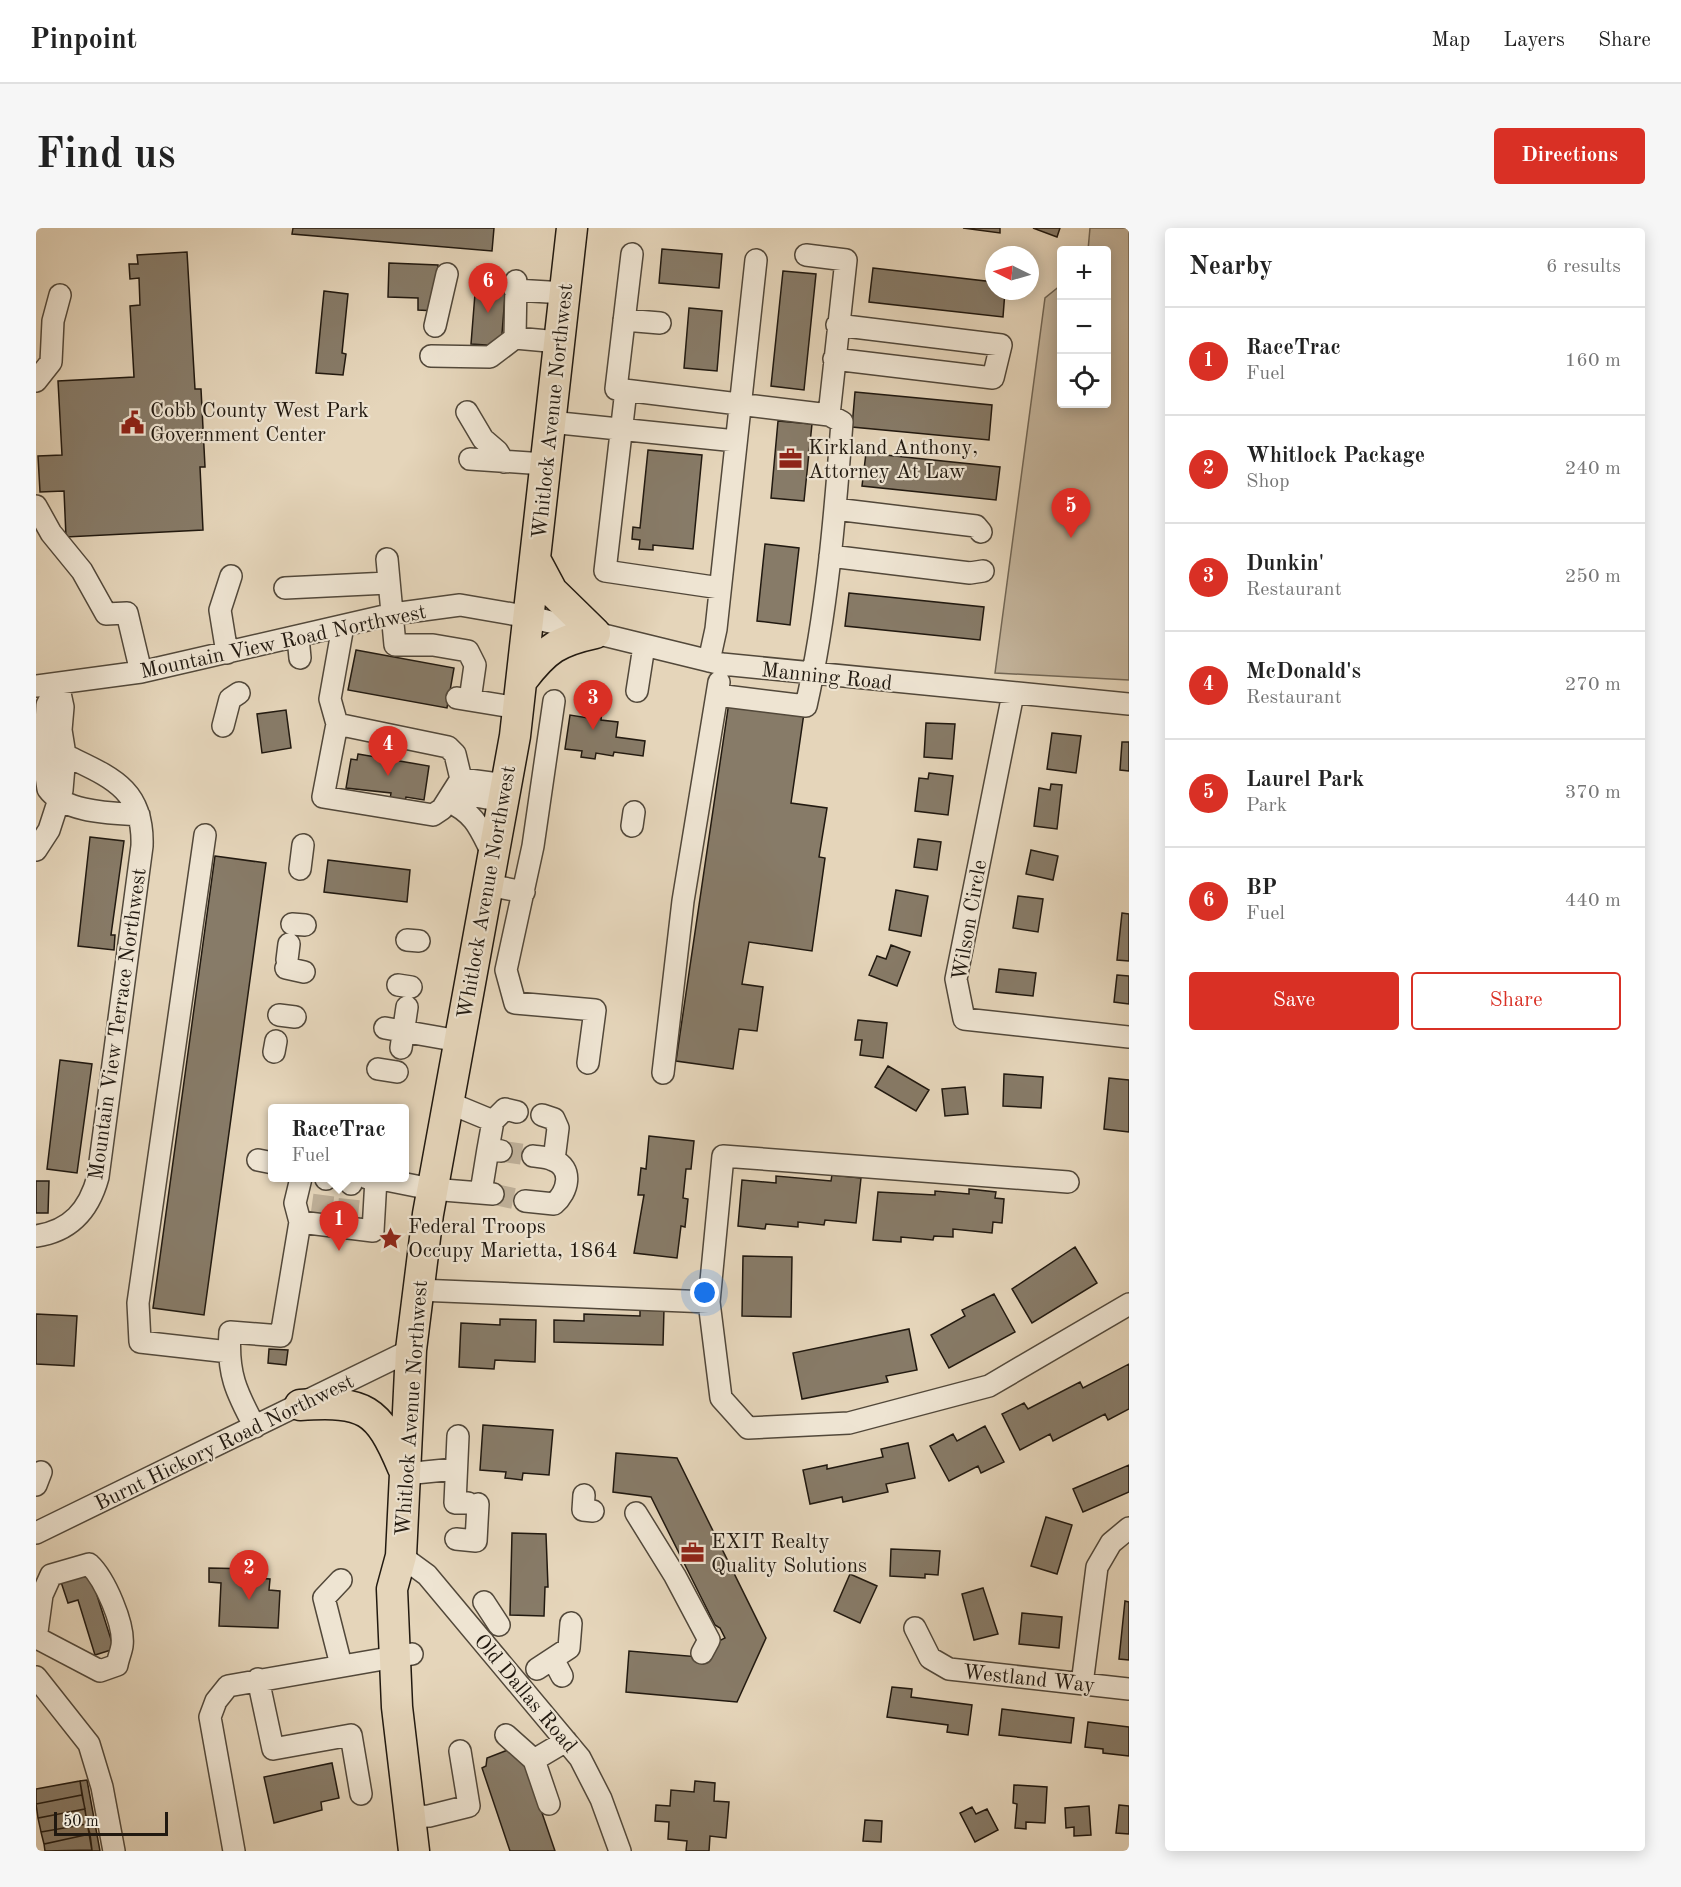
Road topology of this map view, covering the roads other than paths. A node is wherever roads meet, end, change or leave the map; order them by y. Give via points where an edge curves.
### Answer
1 (573, 228) edge
2 (632, 254) dead end
3 (806, 255) dead end
4 (756, 260) dead end
5 (447, 274) dead end
6 (565, 293) junction
7 (60, 295) dead end
8 (624, 320) junction
9 (660, 323) dead end
10 (837, 325) junction
11 (435, 326) dead end
12 (515, 338) junction
13 (559, 342) junction
14 (431, 356) dead end
15 (834, 359) junction
16 (36, 381) edge
17 (626, 390) junction
18 (739, 405) junction
19 (467, 412) dead end
20 (829, 415) junction
21 (550, 422) junction
22 (621, 429) junction
23 (736, 441) junction
24 (470, 459) dead end
25 (504, 462) junction
26 (545, 464) junction
27 (36, 506) edge
28 (835, 509) junction
29 (981, 532) dead end
30 (830, 556) junction
31 (387, 559) dead end
32 (536, 561) junction
33 (983, 571) dead end
34 (231, 576) dead end
35 (388, 583) junction
36 (285, 588) dead end
37 (720, 588) junction
38 (393, 614) junction
39 (530, 617) junction
40 (343, 626) junction
41 (595, 633) junction
42 (298, 637) junction
43 (644, 646) junction
44 (227, 654) junction
45 (300, 658) dead end
46 (715, 663) junction
47 (141, 672) junction
48 (814, 674) junction
49 (523, 679) junction
50 (58, 684) junction
51 (36, 686) edge
52 (637, 691) dead end
53 (239, 693) dead end
54 (1012, 694) junction
55 (717, 695) junction
56 (554, 701) dead end
57 (1129, 704) edge
58 (519, 708) junction
59 (337, 724) junction
60 (223, 726) dead end
61 (65, 755) junction
62 (454, 791) junction
63 (504, 793) junction
64 (59, 798) junction
65 (139, 815) junction
66 (205, 835) dead end
67 (303, 845) dead end
68 (36, 850) edge
69 (493, 855) junction
70 (300, 869) dead end
71 (488, 885) junction
72 (524, 892) junction
73 (405, 993) dead end
74 (1129, 1037) edge
75 (459, 1041) junction
76 (588, 1063) dead end
77 (663, 1073) dead end
78 (447, 1102) junction
79 (517, 1112) dead end
80 (542, 1114) dead end
81 (493, 1121) junction
82 (533, 1156) tunnel mouth
83 (554, 1160) junction
84 (299, 1182) edge
85 (365, 1182) edge
86 (384, 1182) edge
87 (1068, 1182) dead end
88 (431, 1189) junction
89 (525, 1201) tunnel mouth
90 (314, 1221) junction
91 (36, 1236) edge
92 (418, 1290) junction
93 (709, 1302) junction
94 (1129, 1304) edge
95 (411, 1350) junction
96 (229, 1352) junction
97 (300, 1405) junction
98 (255, 1427) junction
99 (458, 1436) dead end
100 (456, 1469) junction
101 (405, 1474) junction
102 (636, 1513) dead end
103 (1129, 1528) edge
104 (36, 1533) edge
105 (456, 1539) dead end
106 (401, 1556) junction
107 (340, 1580) dead end
108 (484, 1602) dead end
109 (571, 1623) dead end
110 (499, 1625) dead end
111 (915, 1628) dead end
112 (36, 1638) edge
113 (702, 1653) dead end
114 (403, 1655) junction
115 (341, 1665) junction
116 (36, 1677) edge
117 (258, 1679) junction
118 (1082, 1684) junction
119 (519, 1685) junction
120 (1129, 1689) edge
121 (506, 1735) dead end
122 (566, 1741) junction
123 (460, 1751) dead end
124 (534, 1760) junction
125 (361, 1794) dead end
126 (549, 1804) dead end
127 (419, 1816) junction
128 (114, 1851) edge
129 (234, 1851) edge
130 (414, 1851) edge
131 (434, 1851) edge
132 (620, 1851) edge

1 - 6 highway, Whitlock Avenue Northwest
2 - 8 street
3 - 10 street via 846,260
4 - 18 street
5 - 11 street
6 - 12 street via 515,286
6 - 13 highway, Whitlock Avenue Northwest
7 - 16 street via 52,321 51,362
8 - 9 street
8 - 17 street via 616,389
10 - 15 street
10 - 15 street via 1001,345 993,378
12 - 13 street
12 - 14 street via 490,357
13 - 21 highway, Whitlock Avenue Northwest
15 - 20 street
17 - 18 street
17 - 22 street
18 - 20 street
18 - 23 street
19 - 25 street via 483,439
20 - 28 street via 842,422
21 - 22 street
21 - 26 highway, Whitlock Avenue Northwest
22 - 23 street
22 - 37 street via 605,571
23 - 37 street
24 - 25 street
25 - 26 street
26 - 32 highway, Whitlock Avenue Northwest
27 - 47 street via 51,533 82,571 106,614 127,613
28 - 29 street via 976,526
28 - 30 street
30 - 33 street via 970,573
30 - 48 street
31 - 35 street
32 - 39 highway, Whitlock Avenue Northwest
32 - 41 highway via 552,591
34 - 44 street via 220,610
35 - 36 street
35 - 38 street
37 - 46 street
38 - 39 street, Mountain View Road Northwest via 460,605
38 - 40 street, Mountain View Road Northwest
38 - 58 street via 395,645 433,645 468,651 475,665 463,699
39 - 41 street, Manning Road
39 - 49 highway, Whitlock Avenue Northwest
40 - 42 street, Mountain View Road Northwest
40 - 59 street via 330,699
41 - 43 street, Manning Road
41 - 49 highway via 565,640 549,649
42 - 44 street, Mountain View Road Northwest
42 - 45 street
43 - 46 street, Manning Road
43 - 52 street
44 - 47 street, Mountain View Road Northwest
46 - 48 street, Manning Road
46 - 55 street
47 - 50 street, Mountain View Road Northwest
48 - 54 street, Manning Road
48 - 55 street via 806,706
49 - 58 highway, Whitlock Avenue Northwest
50 - 51 street, Mountain View Road Northwest
50 - 61 street
50 - 64 street via 47,705 44,763 48,789
53 - 60 street via 230,699
54 - 57 street, Manning Road
54 - 74 street, Wilson Circle via 956,979 964,1018
55 - 77 street via 683,901
56 - 72 street
58 - 63 highway, Whitlock Avenue Northwest
59 - 62 street via 452,748
59 - 62 street via 323,796 437,815
61 - 64 street
61 - 65 street, Mountain View Terrace Northwest via 119,783 133,799
62 - 63 street
62 - 69 street via 474,818
63 - 69 highway, Whitlock Avenue Northwest
64 - 65 street via 91,812
64 - 68 street via 49,830
65 - 91 street, Mountain View Terrace Northwest via 142,846 98,1177 78,1217 60,1230
66 - 96 street via 138,1313 140,1342
67 - 70 street
69 - 71 highway, Whitlock Avenue Northwest
71 - 72 street
71 - 75 highway, Whitlock Avenue Northwest
72 - 76 street via 506,970 515,1004 595,1010
73 - 75 street via 397,1035
75 - 78 highway, Whitlock Avenue Northwest
78 - 81 street
78 - 88 highway, Whitlock Avenue Northwest
79 - 81 street via 505,1109
80 - 83 street via 554,1119 558,1128
81 - 88 street via 495,1150 487,1193
82 - 83 street
83 - 89 street via 565,1170 567,1178 563,1196 554,1204
84 - 90 street via 295,1203
85 - 90 street via 373,1232
86 - 88 street
87 - 93 street via 723,1156
88 - 92 highway, Whitlock Avenue Northwest
90 - 96 street via 280,1336 230,1332
92 - 93 street
92 - 95 highway, Whitlock Avenue Northwest
93 - 94 street via 721,1398 748,1428 849,1423 989,1386
95 - 97 street, Burnt Hickory Road Northwest
95 - 101 highway, Whitlock Avenue Northwest
96 - 98 street via 235,1389
97 - 98 street, Burnt Hickory Road Northwest
97 - 101 highway via 340,1402 361,1409 381,1424
98 - 104 street, Burnt Hickory Road Northwest
99 - 100 street
100 - 101 street
100 - 105 street via 455,1503 473,1503 476,1541
101 - 106 highway, Whitlock Avenue Northwest
102 - 113 street via 709,1640
103 - 118 street via 1112,1543 1097,1567
106 - 114 highway, Whitlock Avenue Northwest via 392,1589
106 - 119 street, Old Dallas Road via 427,1575
107 - 115 street via 324,1598
108 - 110 street
109 - 119 street via 569,1648
111 - 118 street, Westland Way via 930,1658 949,1669
112 - 112 street via 42,1595 51,1575 89,1564 100,1574 114,1609 122,1644 117,1665 100,1671
114 - 115 street
114 - 127 highway, Whitlock Avenue Northwest via 397,1707
115 - 117 street
116 - 128 street via 89,1744
117 - 125 street via 273,1749 351,1735
117 - 129 street via 228,1686 210,1717
118 - 120 street, Westland Way
119 - 122 street, Old Dallas Road
121 - 124 street
122 - 124 street
122 - 132 street, Old Dallas Road via 580,1758 601,1799
123 - 127 street via 470,1806
124 - 126 street
127 - 130 highway, Whitlock Avenue Northwest
127 - 131 highway, Whitlock Avenue Northwest

